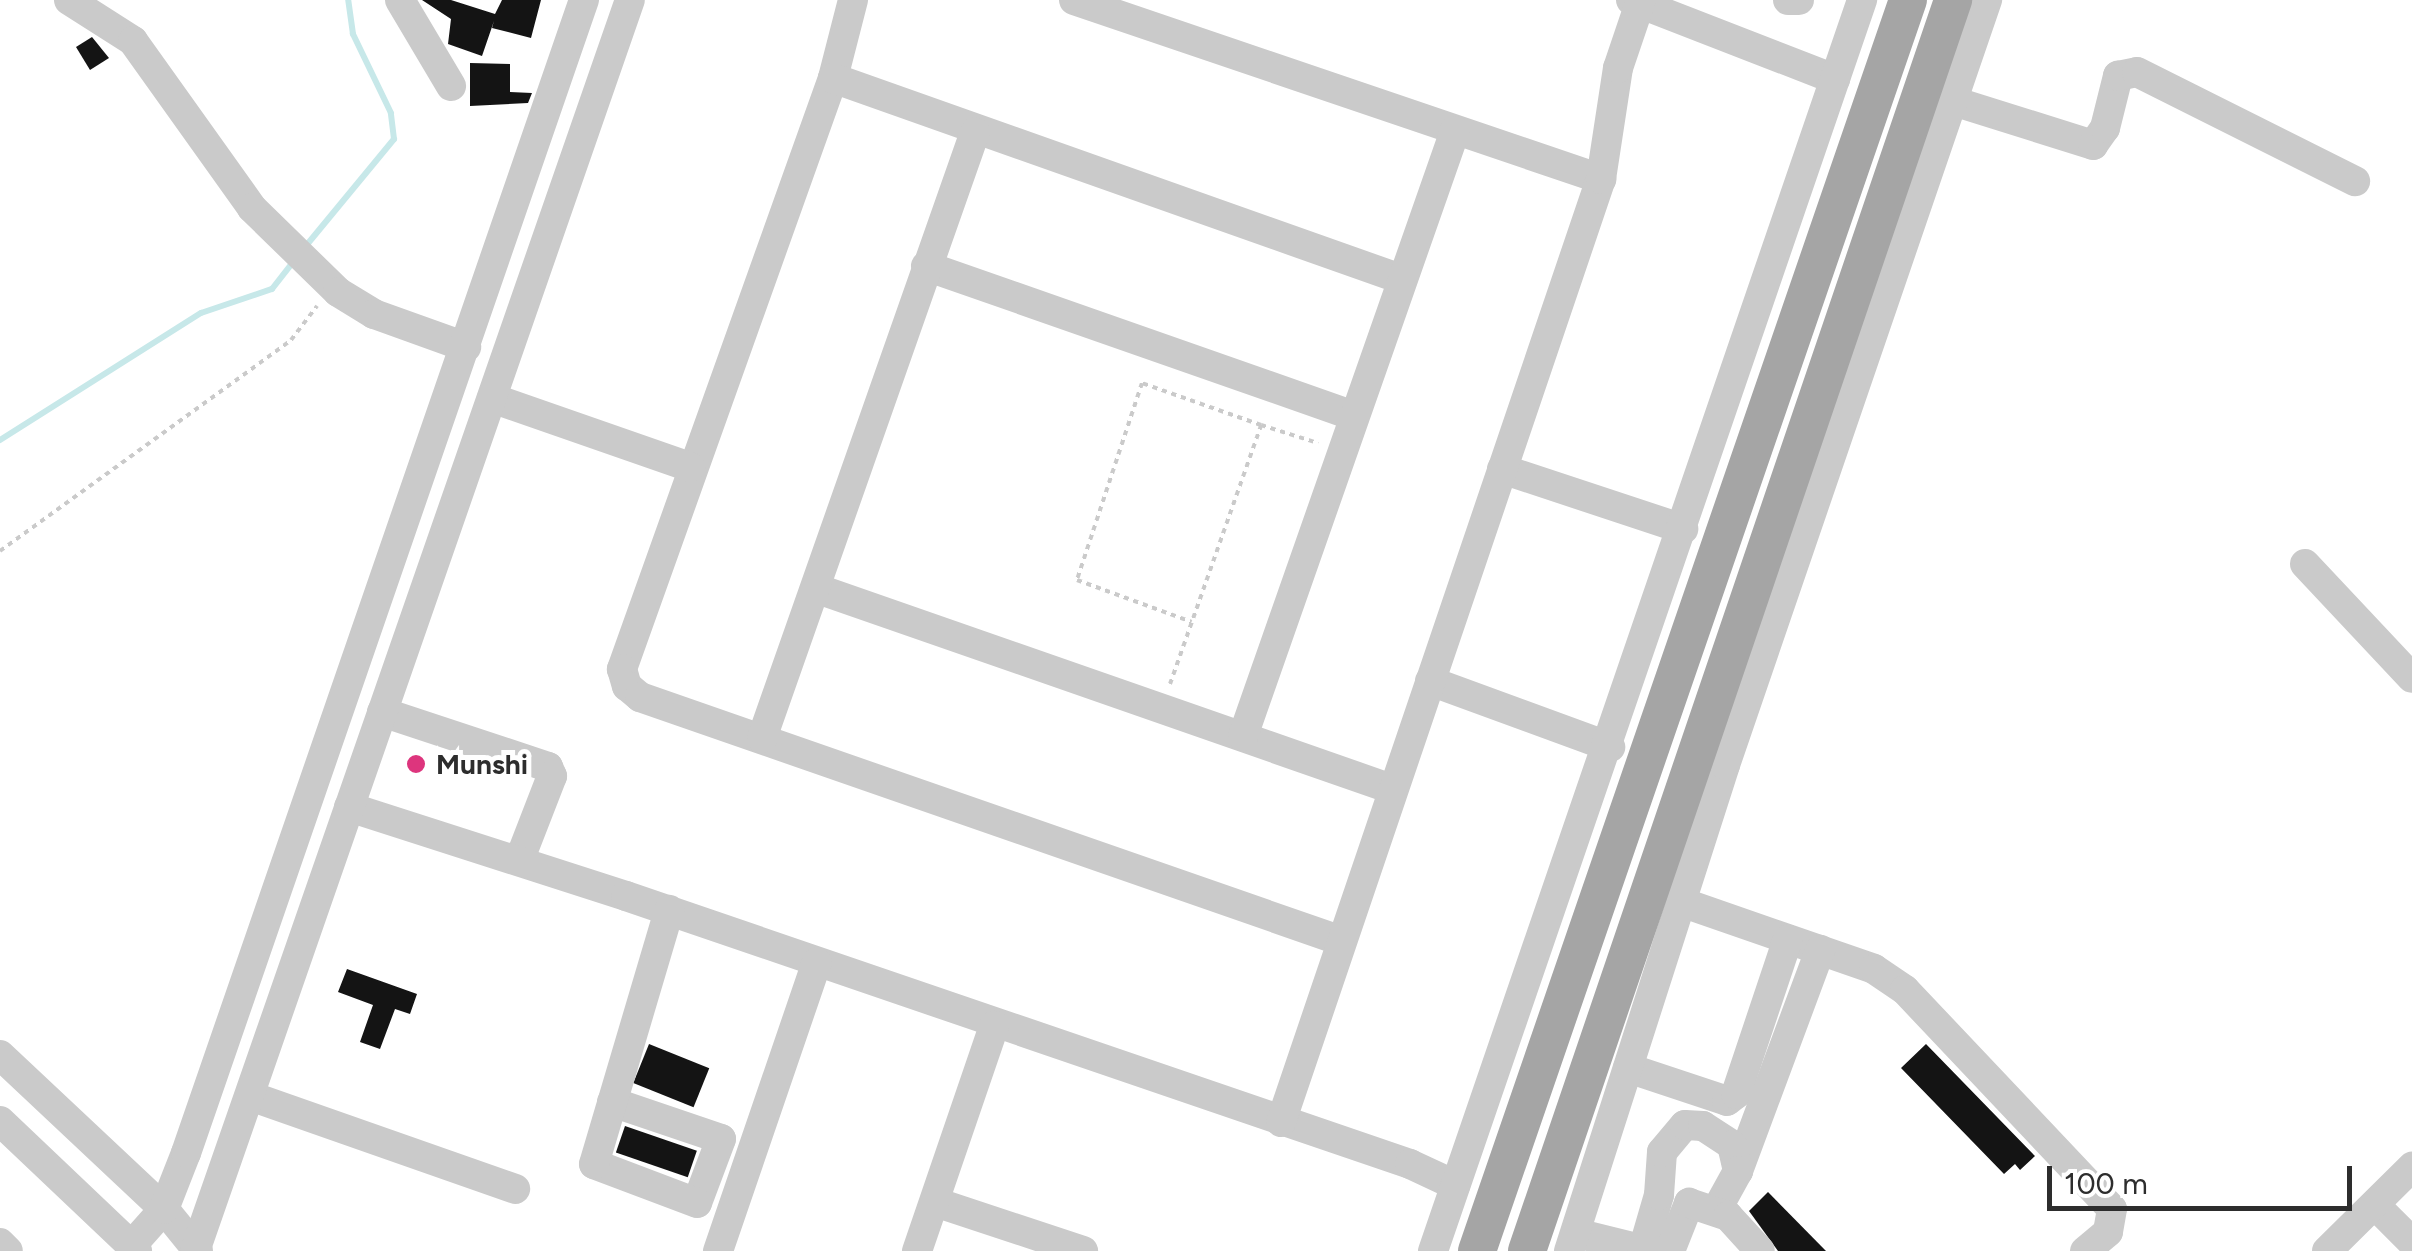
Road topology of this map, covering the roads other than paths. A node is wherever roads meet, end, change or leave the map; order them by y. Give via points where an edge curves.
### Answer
1 (70, 0) edge
2 (400, 0) edge
3 (584, 0) edge
4 (630, 0) edge
5 (853, 0) edge
6 (1074, 0) edge
7 (1788, 0) edge
8 (1798, 0) edge
9 (1862, 0) edge
10 (1908, 0) edge
11 (1953, 0) edge
12 (1987, 0) edge
13 (1635, 1) edge
14 (833, 78) junction
15 (1834, 79) junction
16 (450, 86) dead end
17 (1952, 101) junction
18 (1455, 131) junction
19 (975, 132) junction
20 (1601, 178) junction
21 (2355, 181) dead end
22 (926, 266) junction
23 (493, 268) junction
24 (1401, 280) junction
25 (532, 282) junction
26 (466, 347) junction
27 (492, 398) junction
28 (1354, 416) junction
29 (690, 467) junction
30 (1502, 469) junction
31 (1683, 529) junction
32 (2305, 564) dead end
33 (818, 588) junction
34 (2412, 678) edge
35 (1430, 682) junction
36 (382, 712) junction
37 (1242, 736) junction
38 (762, 738) junction
39 (1610, 748) junction
40 (1392, 789) junction
41 (349, 807) junction
42 (519, 861) junction
43 (1681, 902) junction
44 (669, 910) junction
45 (1788, 939) junction
46 (1342, 941) junction
47 (1820, 950) junction
48 (817, 962) junction
49 (994, 1026) junction
50 (0, 1055) edge
51 (1628, 1068) junction
52 (250, 1096) junction
53 (612, 1102) dead end
54 (0, 1120) edge
55 (1281, 1122) junction
56 (2412, 1167) edge
57 (1738, 1171) junction
58 (1455, 1185) junction
59 (515, 1189) dead end
60 (935, 1202) junction
61 (2376, 1206) junction
62 (164, 1209) junction
63 (1716, 1210) junction
64 (1572, 1242) edge
65 (2412, 1242) edge
66 (0, 1244) edge
67 (135, 1248) edge
68 (197, 1250) edge
69 (1646, 1250) edge
70 (8, 1251) edge
71 (718, 1251) edge
72 (917, 1251) edge
73 (1082, 1251) edge
74 (1433, 1251) edge
75 (1477, 1251) edge
76 (1526, 1251) edge
77 (1670, 1251) edge
78 (1760, 1251) edge
79 (2086, 1251) edge
80 (2327, 1251) edge

1 - 26 street via 133,41 220,167 330,285 374,314
2 - 16 street
3 - 23 street
4 - 25 street
5 - 14 street
6 - 18 street
7 - 8 street
9 - 15 street
10 - 75 main road
11 - 76 main road
12 - 17 street
13 - 15 street
13 - 20 street
14 - 19 street
14 - 29 street
15 - 31 street
17 - 21 street via 2093,145 2105,128 2118,76 2137,72
17 - 43 street
18 - 20 street
18 - 24 street
19 - 22 street
19 - 24 street
20 - 30 street
22 - 28 street
22 - 33 street
23 - 25 street
23 - 26 street
24 - 28 street
25 - 27 street
26 - 62 street
27 - 29 street
27 - 36 street
28 - 37 street
29 - 38 street via 622,669 640,697
30 - 31 street
30 - 35 street
31 - 39 street
32 - 34 street
33 - 37 street
33 - 38 street
35 - 39 street
35 - 40 street
36 - 41 street
36 - 42 street via 548,767 552,776
37 - 40 street
38 - 46 street
39 - 58 street
40 - 46 street
41 - 42 street
41 - 52 street
42 - 44 street
43 - 45 street
43 - 51 street
44 - 48 street
44 - 53 street
45 - 47 street
45 - 51 street via 1736,1094 1727,1101
46 - 55 street
47 - 57 street
47 - 79 street via 1874,969 1906,990 2112,1209 2108,1232
48 - 49 street
48 - 71 street
49 - 55 street
49 - 60 street
50 - 62 street
51 - 64 street
52 - 59 street
52 - 68 street
54 - 67 street
55 - 58 street
56 - 61 street
57 - 63 street
57 - 69 street via 1732,1145 1717,1132 1684,1125 1662,1152
58 - 74 street
60 - 72 street
60 - 73 street
61 - 65 street
61 - 80 street
62 - 67 street
62 - 68 street
63 - 77 street via 1689,1203
63 - 78 street
64 - 69 street
66 - 70 street

